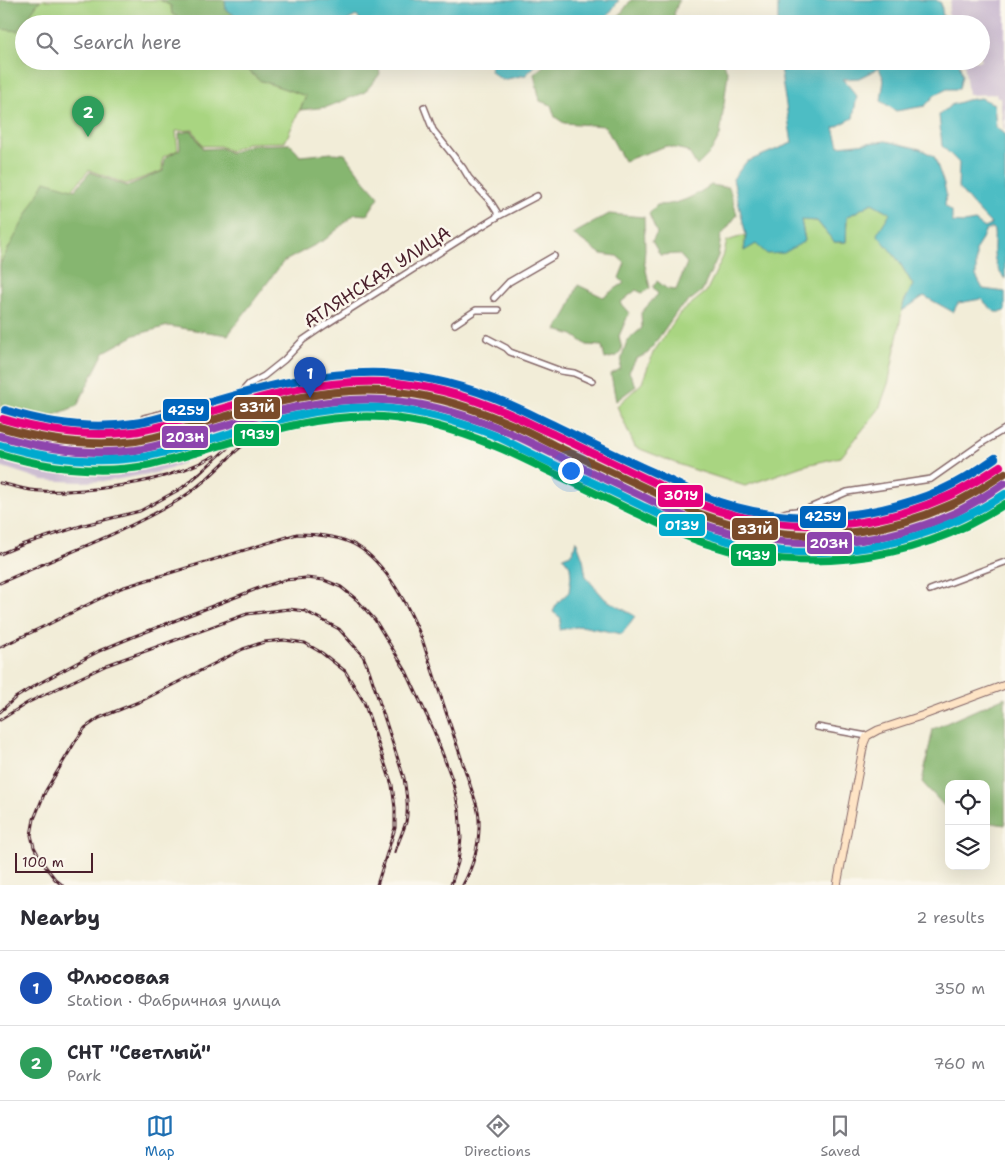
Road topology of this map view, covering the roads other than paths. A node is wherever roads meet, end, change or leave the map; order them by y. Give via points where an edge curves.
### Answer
1 (424, 107) dead end
2 (538, 196) dead end
3 (497, 217) junction
4 (554, 256) dead end
5 (494, 298) dead end
6 (498, 310) dead end
7 (455, 324) dead end
8 (487, 338) dead end
9 (592, 382) dead end
10 (241, 394) junction
11 (144, 418) dead end
12 (1005, 429) edge
13 (1005, 562) edge
14 (930, 590) dead end
15 (1005, 685) edge
16 (817, 727) dead end
17 (867, 736) junction
18 (837, 885) edge

1 - 3 street via 433,130 490,201
2 - 3 street, АТЛЯНСКАЯ УЛИЦА
3 - 10 street, АТЛЯНСКАЯ УЛИЦА via 303,340 284,360 249,384
4 - 5 street via 509,282
6 - 7 street via 476,310
8 - 9 street via 510,352
10 - 11 street
10 - 12 street via 363,376 406,377 451,387 531,421 684,498 730,516 757,520 806,510 847,492 931,479
13 - 14 street
15 - 17 street
16 - 17 street
17 - 18 street

